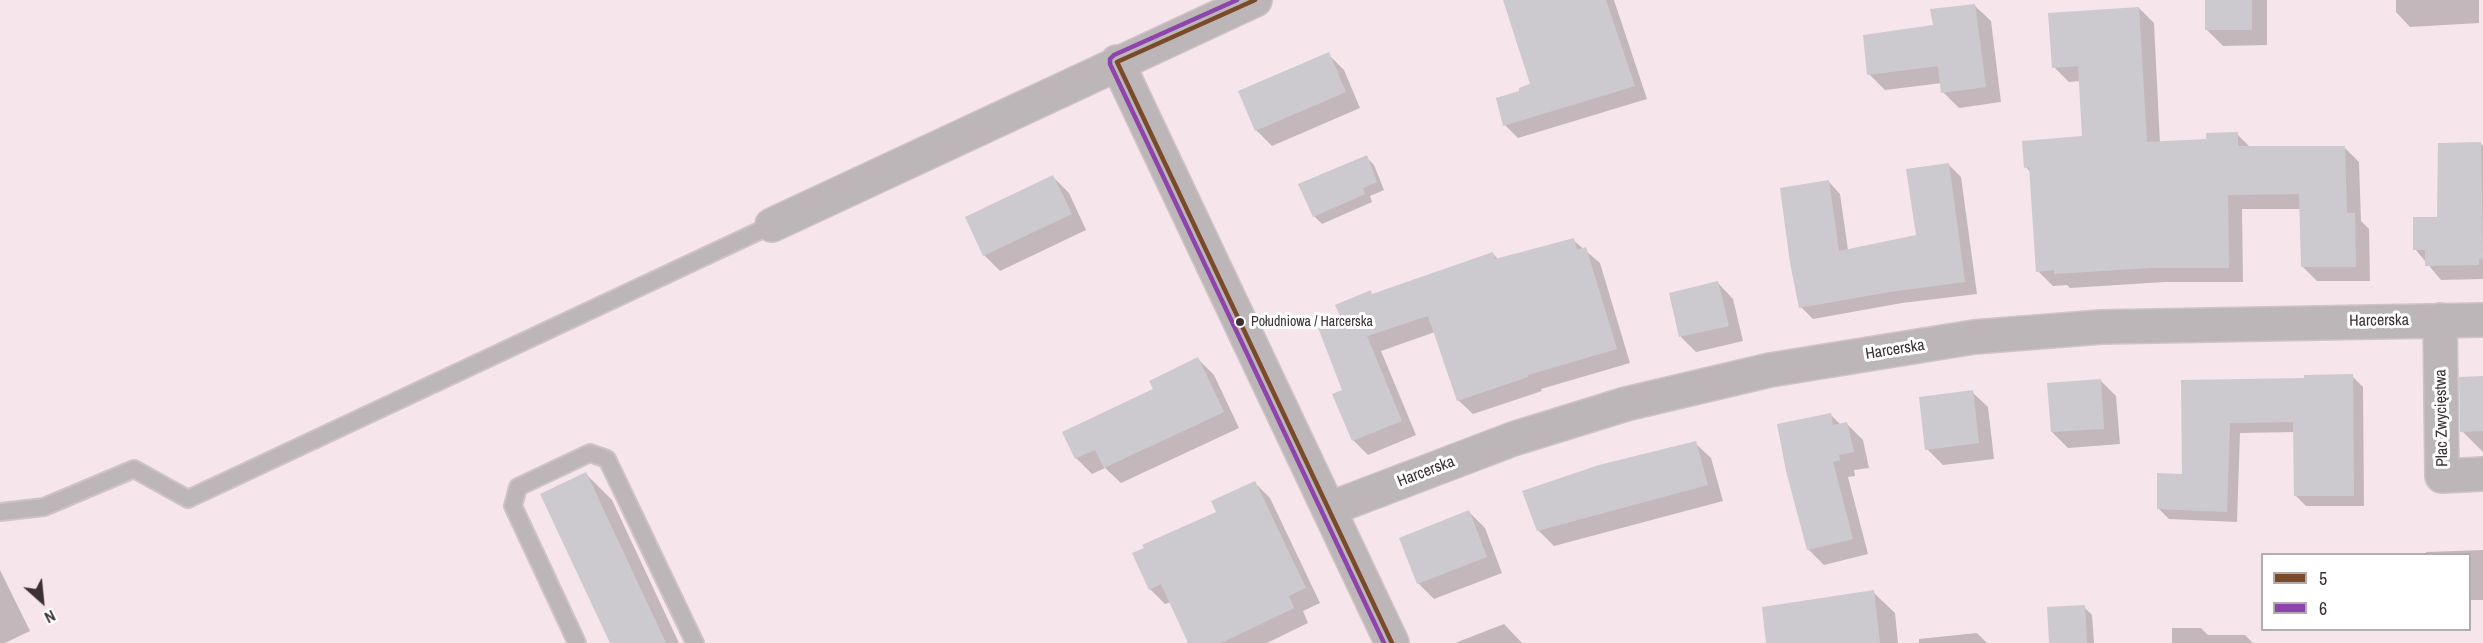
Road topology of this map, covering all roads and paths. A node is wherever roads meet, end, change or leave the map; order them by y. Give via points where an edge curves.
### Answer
1 (1255, 0) edge
2 (1117, 62) junction
3 (772, 225) joint
4 (2440, 320) junction
5 (2483, 320) edge
6 (2483, 474) edge
7 (1329, 509) junction
8 (0, 512) edge
9 (577, 643) edge
10 (695, 643) edge
11 (1392, 643) edge

1 - 2 street
2 - 3 street
2 - 7 street
3 - 8 lane via 189,499 134,469 44,507
4 - 5 street, Harcerska
4 - 6 street, Plac Zwycięstwa via 2442,476
4 - 7 street, Harcerska via 2090,328 1974,337 1770,370 1626,404 1524,435
7 - 11 street
9 - 10 lane via 513,506 518,487 590,453 607,459

